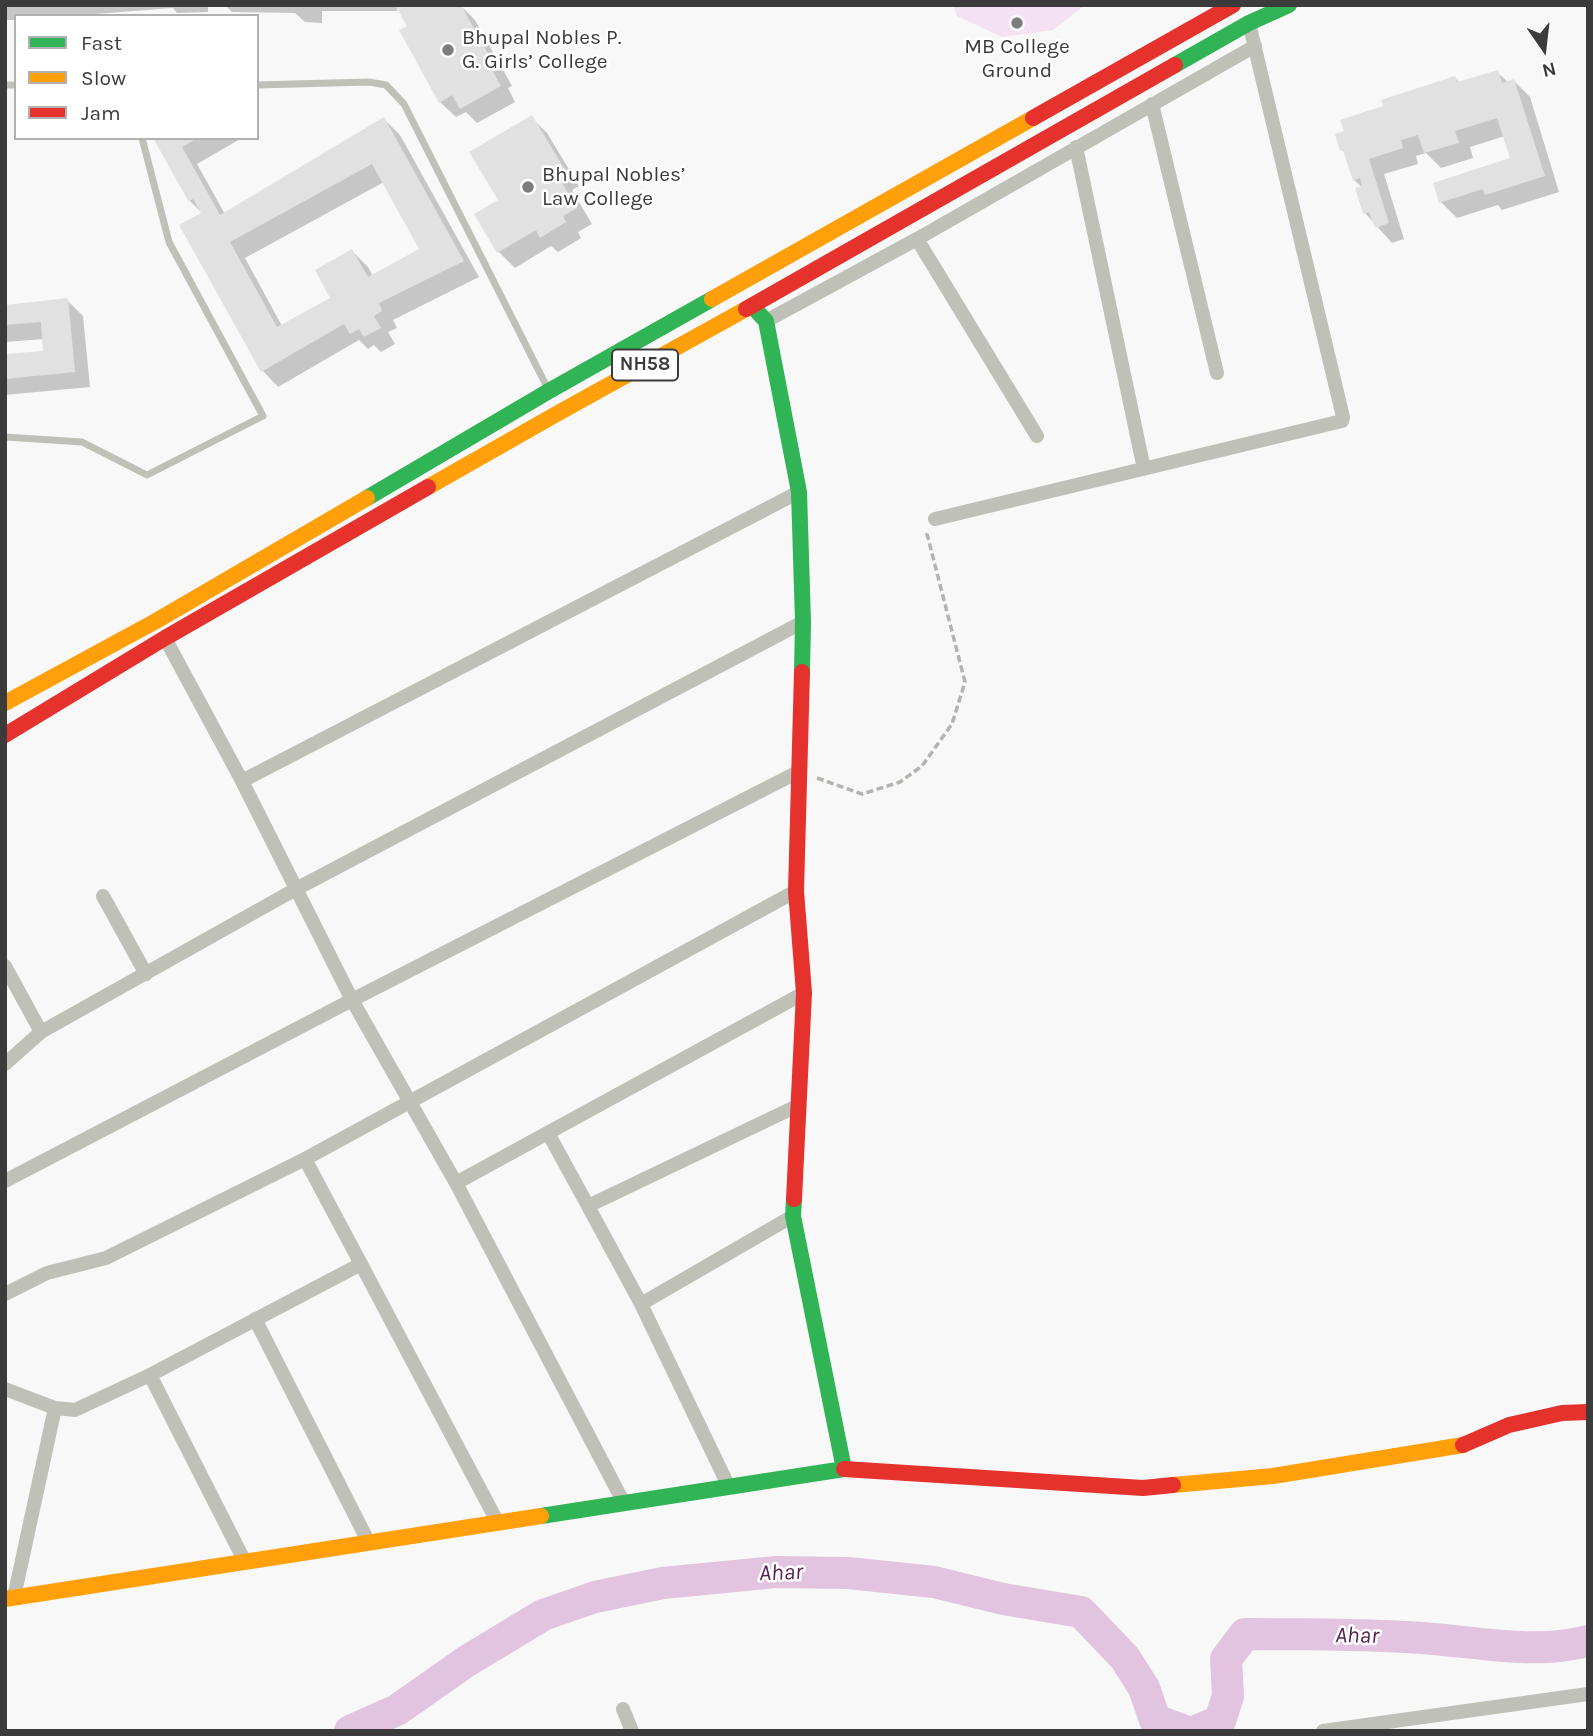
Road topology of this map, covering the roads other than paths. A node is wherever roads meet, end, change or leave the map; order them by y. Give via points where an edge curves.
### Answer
1 (1233, 5) edge
2 (1289, 5) edge
3 (1249, 23) junction
4 (1255, 46) junction
5 (259, 85) edge
6 (1152, 104) junction
7 (143, 140) edge
8 (1076, 146) junction
9 (917, 239) junction
10 (752, 306) junction
11 (766, 321) junction
12 (1217, 373) dead end
13 (549, 391) junction
14 (561, 412) junction
15 (1037, 436) dead end
16 (5, 437) edge
17 (1144, 469) junction
18 (799, 492) junction
19 (935, 519) road end
20 (156, 621) junction
21 (803, 622) junction
22 (165, 638) junction
23 (5, 703) edge
24 (5, 735) edge
25 (798, 772) junction
26 (242, 781) junction
27 (296, 889) junction
28 (796, 891) junction
29 (103, 896) dead end
30 (5, 967) edge
31 (146, 974) junction
32 (804, 993) junction
33 (352, 1000) junction
34 (41, 1032) junction
35 (5, 1064) edge
36 (409, 1101) junction
37 (799, 1105) junction
38 (548, 1133) junction
39 (304, 1159) junction
40 (5, 1181) edge
41 (456, 1183) junction
42 (588, 1206) junction
43 (793, 1216) junction
44 (361, 1264) junction
45 (5, 1294) edge
46 (641, 1304) junction
47 (255, 1319) junction
48 (150, 1375) junction
49 (5, 1389) edge
50 (55, 1408) junction
51 (1588, 1412) edge
52 (844, 1469) junction
53 (729, 1488) junction
54 (624, 1503) junction
55 (498, 1523) junction
56 (369, 1543) junction
57 (245, 1562) junction
58 (9, 1598) edge
59 (1588, 1694) edge
60 (623, 1709) dead end
61 (632, 1731) edge
62 (1323, 1731) edge

1 - 13 main road, NH58
2 - 3 main road, NH58
3 - 4 street
3 - 10 main road, NH58
4 - 6 street
4 - 17 street via 1342,421
5 - 13 lane via 369,82 386,85 395,94
6 - 8 street
6 - 12 street
7 - 16 lane via 169,242 263,416 148,475 82,442
8 - 9 street
8 - 17 street
9 - 11 street
9 - 15 street
10 - 11 main road
10 - 14 main road, NH58
11 - 18 main road
13 - 14 main road
13 - 20 main road, NH58
14 - 22 main road, NH58
17 - 19 street
18 - 21 main road
18 - 26 street
20 - 22 main road
20 - 23 main road, NH58
21 - 25 main road
21 - 27 street
22 - 24 main road, NH58
22 - 26 street
25 - 28 main road
25 - 33 street
26 - 27 street
27 - 31 street
27 - 33 street
28 - 32 main road
28 - 36 street
29 - 31 street
30 - 34 street
31 - 34 street
32 - 37 main road
32 - 38 street
33 - 36 street
33 - 40 street
34 - 35 street
36 - 39 street
36 - 41 street
37 - 42 street
37 - 43 main road
38 - 41 street
38 - 42 street
39 - 44 street
39 - 45 street via 106,1258 47,1273
41 - 54 street
42 - 46 street
43 - 46 street
43 - 52 main road
44 - 47 street
44 - 55 street
46 - 53 street
47 - 48 street
47 - 56 street
48 - 50 street via 75,1410
48 - 57 street
49 - 50 street
50 - 58 street
51 - 52 main road via 1509,1425 1466,1444 1273,1476 1143,1488
52 - 53 main road
53 - 54 main road
54 - 55 main road
55 - 56 main road
56 - 57 main road
57 - 58 main road
59 - 62 street
60 - 61 street

